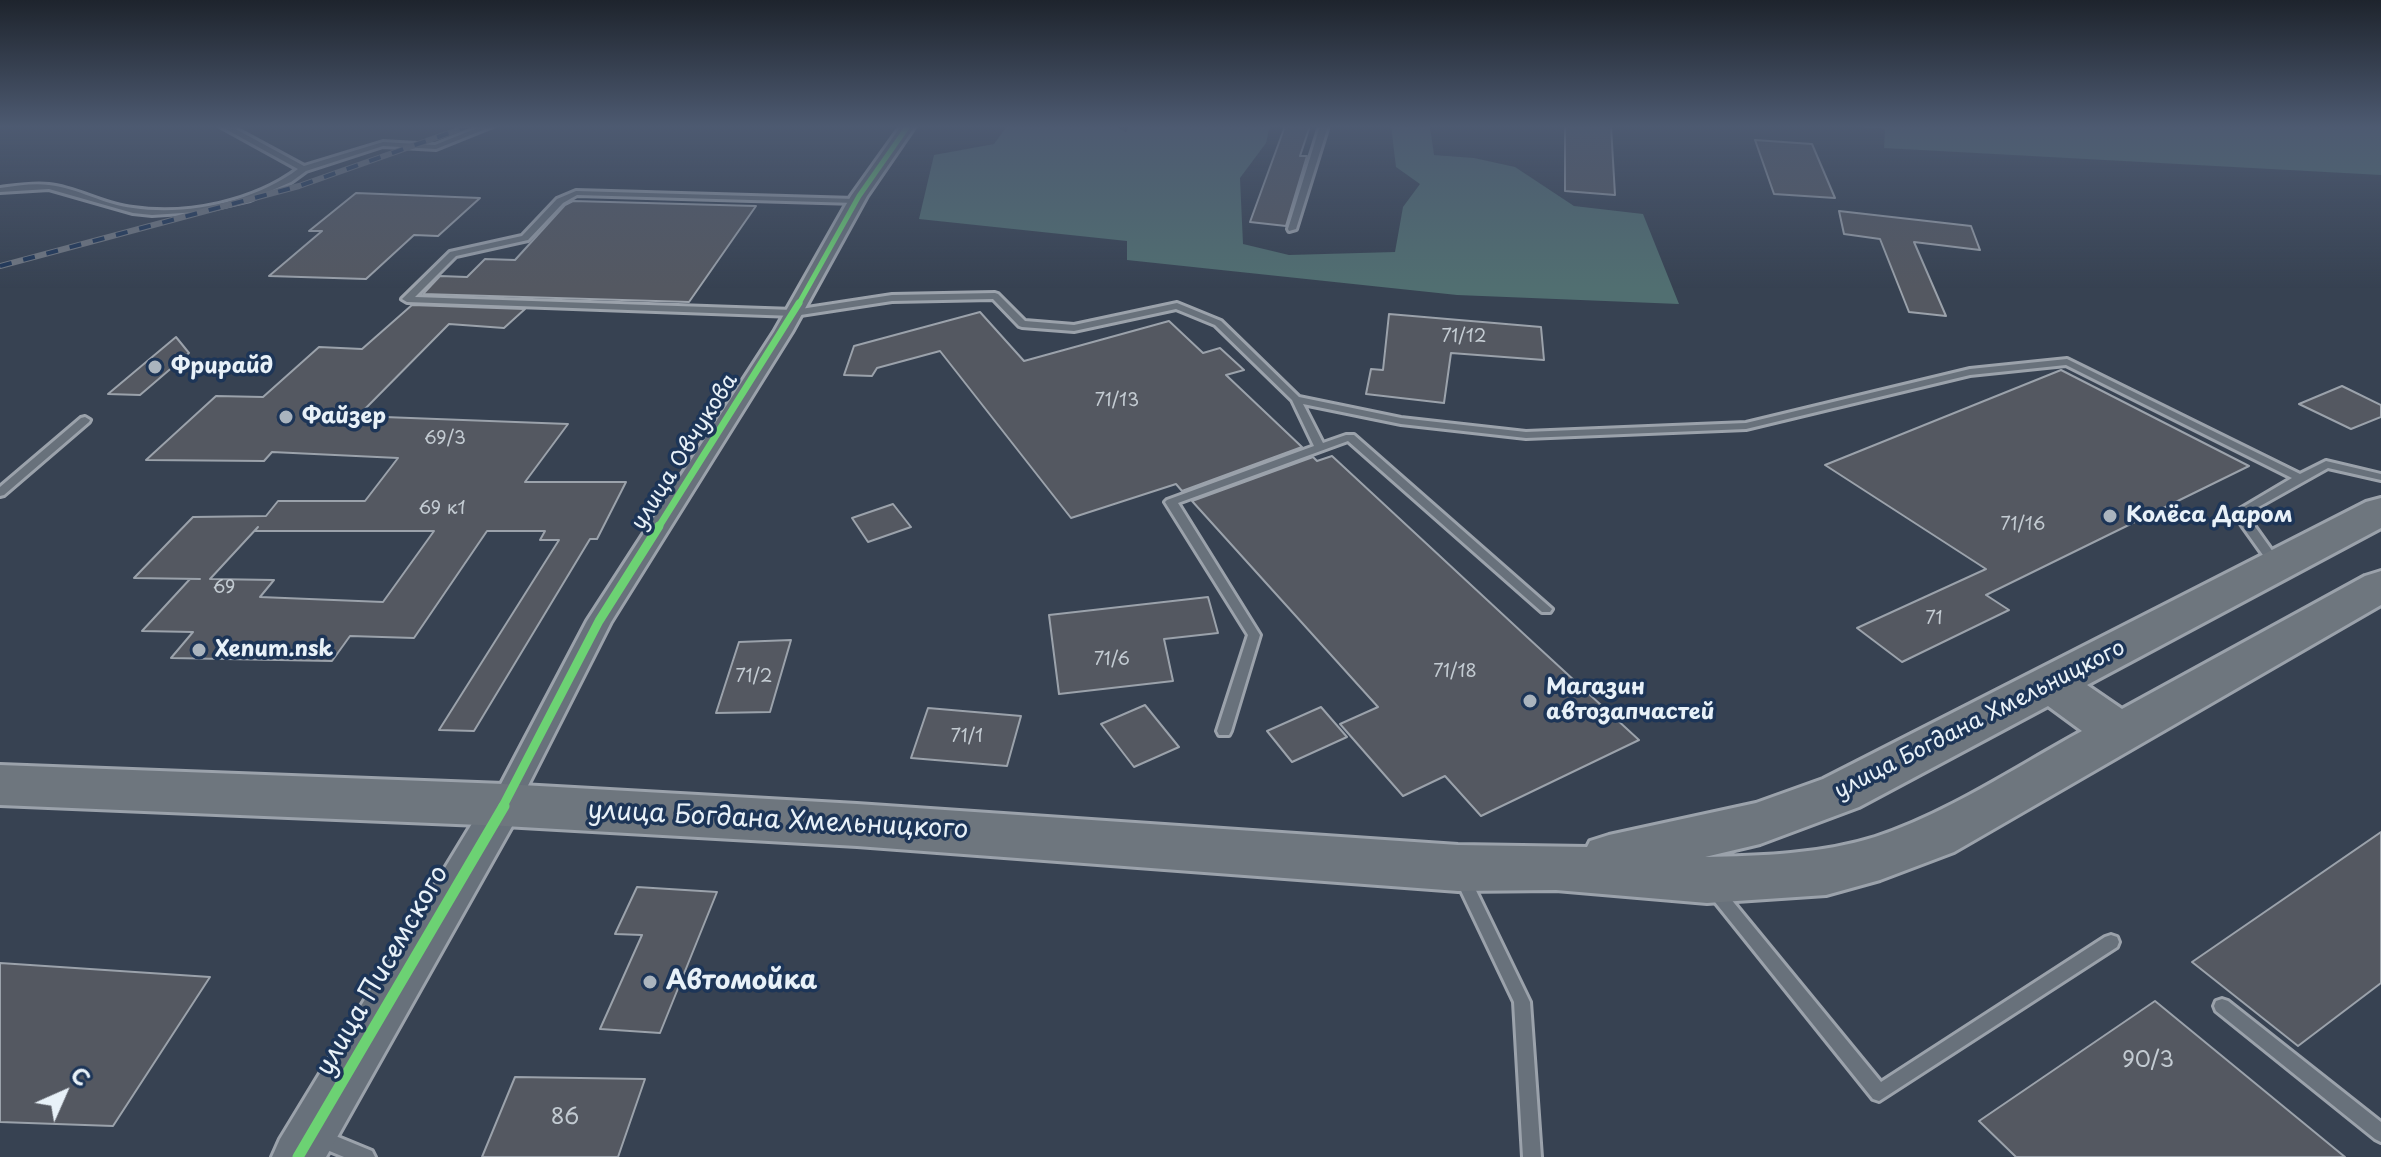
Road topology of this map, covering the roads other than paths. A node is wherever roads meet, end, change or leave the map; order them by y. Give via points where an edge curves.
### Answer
1 (288, 180) edge
2 (871, 180) edge
3 (1307, 180) edge
4 (0, 190) edge
5 (856, 201) junction
6 (1292, 229) dead end
7 (794, 313) junction
8 (1296, 399) junction
9 (85, 420) dead end
10 (1320, 447) junction
11 (2381, 477) edge
12 (2300, 478) junction
13 (0, 493) edge
14 (2381, 511) edge
15 (2277, 566) junction
16 (2381, 586) edge
17 (1546, 609) dead end
18 (2050, 684) junction
19 (1224, 731) dead end
20 (2120, 732) junction
21 (0, 785) edge
22 (504, 805) junction
23 (1556, 867) junction
24 (1458, 868) junction
25 (1707, 880) junction
26 (2111, 942) dead end
27 (2222, 1006) dead end
28 (2381, 1133) edge
29 (304, 1146) edge
30 (366, 1157) edge
31 (1532, 1157) edge

1 - 4 lane via 258,194 181,210 133,211 48,187
2 - 5 street, улица Овчукова
3 - 6 lane
5 - 7 street, улица Овчукова
5 - 7 lane via 576,193 560,201 525,238 453,254 407,299
7 - 8 lane via 892,298 995,296 1022,324 1074,328 1177,306 1218,323
7 - 22 street, улица Овчукова via 599,621
8 - 10 lane
8 - 12 lane via 1401,421 1526,435 1746,426 1970,372 2067,362
9 - 13 lane
10 - 17 lane via 1350,437
10 - 19 lane via 1171,502 1254,635
11 - 12 lane via 2326,464
12 - 15 lane via 2239,513
14 - 15 highway, улица Богдана Хмельницкого
15 - 18 highway, улица Богдана Хмельницкого
16 - 20 highway, улица Богдана Хмельницкого
18 - 20 highway
18 - 23 highway, улица Богдана Хмельницкого via 1841,793 1683,843
20 - 25 highway, улица Богдана Хмельницкого via 1935,837 1880,858 1826,872
21 - 22 highway, улица Богдана Хмельницкого
22 - 24 highway, улица Богдана Хмельницкого
22 - 29 street, улица Писемского
23 - 24 highway, улица Богдана Хмельницкого
23 - 25 highway, улица Богдана Хмельницкого
24 - 31 lane via 1522,1002
25 - 26 lane via 1879,1093
27 - 28 lane
29 - 30 lane

